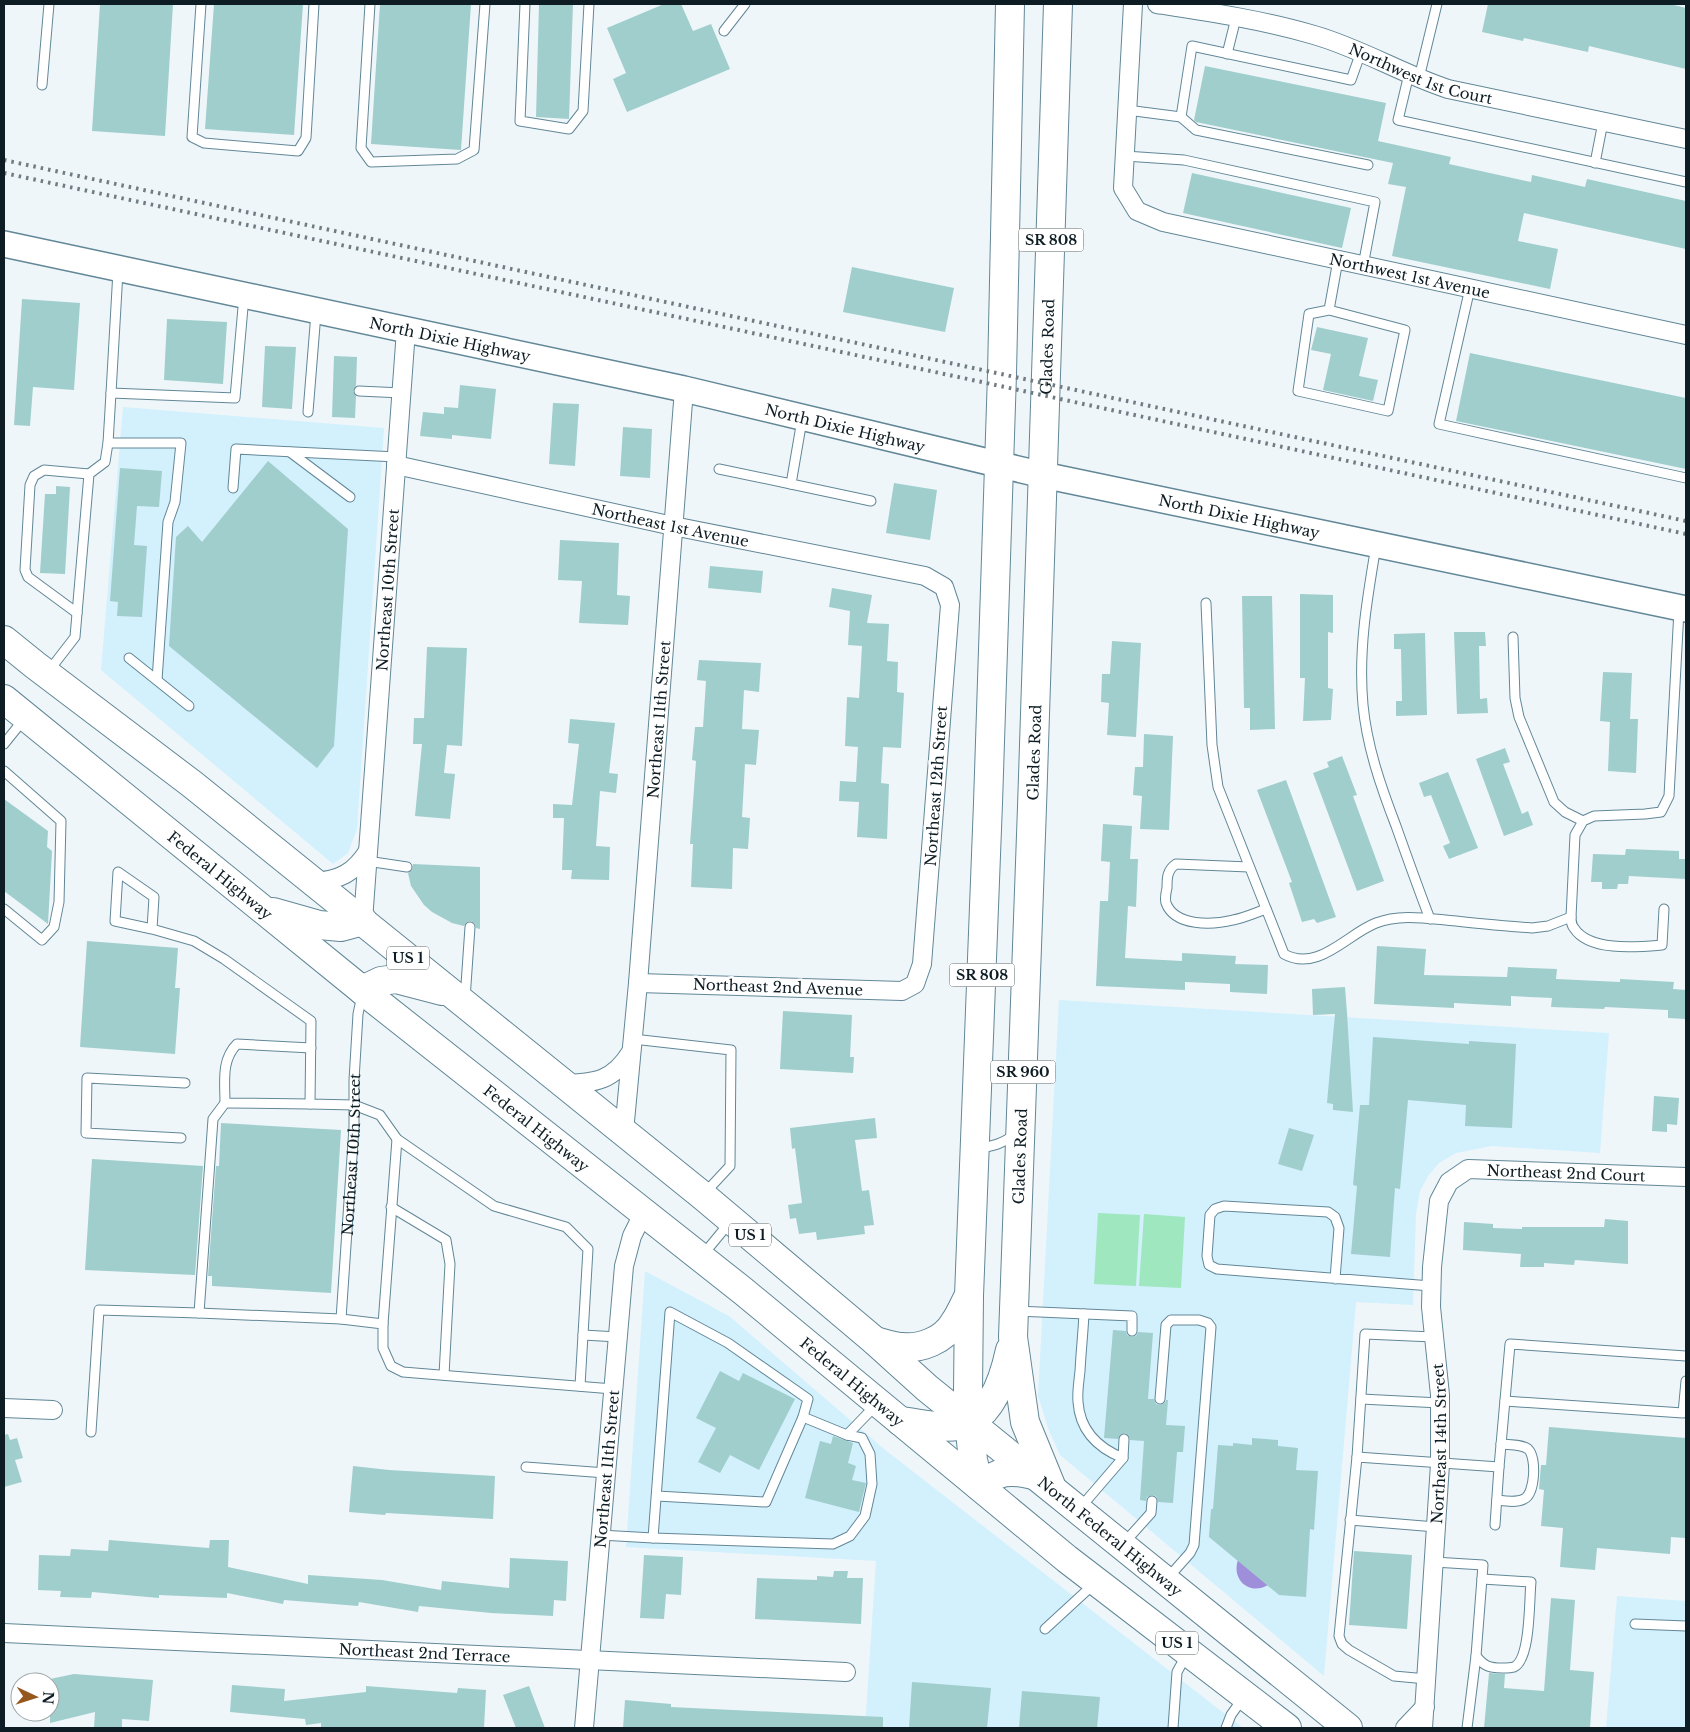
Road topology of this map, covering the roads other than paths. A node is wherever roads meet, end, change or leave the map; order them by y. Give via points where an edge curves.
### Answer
1 (49, 4) edge
2 (200, 4) edge
3 (314, 4) edge
4 (370, 4) edge
5 (485, 4) edge
6 (526, 4) edge
7 (589, 4) edge
8 (745, 4) edge
9 (1010, 4) edge
10 (1058, 4) edge
11 (1133, 4) edge
12 (1157, 4) edge
13 (1437, 4) edge
14 (1236, 18) junction
15 (724, 31) dead end
16 (1361, 52) junction
17 (1227, 54) junction
18 (1414, 76) junction
19 (42, 85) dead end
20 (1128, 110) junction
21 (1181, 117) junction
22 (1603, 122) junction
23 (1686, 139) edge
24 (1125, 156) junction
25 (1595, 163) junction
26 (1368, 165) dead end
27 (1686, 182) edge
28 (4, 244) edge
29 (1338, 260) junction
30 (1363, 266) junction
31 (118, 268) junction
32 (1470, 288) junction
33 (244, 295) junction
34 (316, 310) junction
35 (1329, 310) junction
36 (406, 330) junction
37 (1686, 335) edge
38 (684, 389) junction
39 (359, 391) dead end
40 (111, 393) junction
41 (402, 393) junction
42 (308, 412) dead end
43 (803, 417) junction
44 (108, 442) junction
45 (290, 451) junction
46 (397, 461) junction
47 (998, 463) junction
48 (719, 469) dead end
49 (89, 474) junction
50 (1043, 475) junction
51 (1686, 478) edge
52 (791, 484) junction
53 (233, 488) dead end
54 (350, 497) dead end
55 (871, 501) dead end
56 (673, 526) junction
57 (1377, 544) junction
58 (944, 587) joint
59 (1206, 603) dead end
60 (1683, 608) edge
61 (77, 612) junction
62 (1513, 637) dead end
63 (4, 640) edge
64 (129, 658) dead end
65 (46, 674) junction
66 (157, 680) junction
67 (4, 699) edge
68 (189, 706) dead end
69 (26, 717) junction
70 (4, 744) edge
71 (4, 771) edge
72 (1032, 807) joint
73 (1583, 821) junction
74 (368, 855) junction
75 (407, 867) dead end
76 (1249, 867) junction
77 (314, 882) junction
78 (4, 909) edge
79 (262, 909) junction
80 (1266, 909) junction
81 (1664, 909) dead end
82 (1571, 917) junction
83 (1430, 919) junction
84 (363, 921) junction
85 (470, 927) dead end
86 (152, 929) junction
87 (638, 983) junction
88 (915, 984) joint
89 (362, 990) junction
90 (458, 999) junction
91 (632, 1045) junction
92 (311, 1048) junction
93 (185, 1082) dead end
94 (563, 1084) junction
95 (225, 1104) junction
96 (310, 1104) junction
97 (354, 1105) junction
98 (1020, 1130) junction
99 (624, 1132) junction
100 (181, 1138) dead end
101 (397, 1139) junction
102 (975, 1148) junction
103 (1686, 1177) edge
104 (1449, 1182) joint
105 (702, 1196) junction
106 (391, 1207) junction
107 (644, 1212) junction
108 (732, 1220) junction
109 (701, 1258) junction
110 (1335, 1279) junction
111 (1431, 1286) junction
112 (969, 1296) junction
113 (199, 1313) junction
114 (1084, 1314) junction
115 (341, 1320) junction
116 (383, 1324) junction
117 (1013, 1324) junction
118 (1132, 1331) dead end
119 (583, 1335) junction
120 (618, 1337) junction
121 (1433, 1337) junction
122 (875, 1341) junction
123 (1686, 1356) edge
124 (444, 1375) junction
125 (1686, 1381) edge
126 (580, 1386) junction
127 (613, 1389) junction
128 (1361, 1399) junction
129 (1160, 1400) dead end
130 (1505, 1401) junction
131 (878, 1403) junction
132 (1440, 1403) junction
133 (4, 1408) edge
134 (52, 1410) dead end
135 (802, 1417) junction
136 (900, 1421) junction
137 (969, 1423) junction
138 (91, 1432) dead end
139 (847, 1435) junction
140 (1124, 1439) dead end
141 (1502, 1444) junction
142 (1123, 1458) junction
143 (1357, 1458) junction
144 (1440, 1464) junction
145 (526, 1467) dead end
146 (1499, 1467) junction
147 (606, 1472) junction
148 (1033, 1475) junction
149 (978, 1486) junction
150 (1054, 1492) junction
151 (656, 1496) junction
152 (1497, 1500) junction
153 (1152, 1501) dead end
154 (1078, 1511) junction
155 (1350, 1520) junction
156 (1495, 1525) dead end
157 (1436, 1527) junction
158 (600, 1535) junction
159 (653, 1538) junction
160 (1122, 1546) junction
161 (1434, 1562) junction
162 (1482, 1579) junction
163 (1165, 1581) junction
164 (1097, 1582) junction
165 (1635, 1624) dead end
166 (1686, 1626) edge
167 (1045, 1629) dead end
168 (4, 1632) edge
169 (1188, 1652) junction
170 (1476, 1656) junction
171 (589, 1660) junction
172 (846, 1672) dead end
173 (1426, 1679) junction
174 (1245, 1696) junction
175 (1424, 1707) junction
176 (584, 1728) edge
177 (1173, 1728) edge
178 (1226, 1728) edge
179 (1287, 1728) edge
180 (1348, 1728) edge
181 (1405, 1728) edge
182 (1423, 1728) edge
183 (1466, 1728) edge

1 - 19 lane
2 - 3 lane via 192,137 204,143 298,151 306,138
4 - 5 lane via 361,148 371,162 457,159 474,150
6 - 7 lane via 520,121 569,129 583,110
8 - 15 lane
9 - 47 main road, SR 808
10 - 50 main road, Glades Road / SR 808
11 - 20 street
12 - 14 street, Northwest 1st Court
13 - 18 lane
14 - 16 street, Northwest 1st Court via 1315,35
14 - 17 lane
16 - 17 lane via 1350,80
16 - 18 street, Northwest 1st Court
17 - 21 lane via 1192,46
18 - 22 street, Northwest 1st Court via 1468,94
18 - 25 lane via 1398,120
20 - 21 lane
20 - 24 street
21 - 26 lane via 1196,130
22 - 23 street, Northwest 1st Court
22 - 25 lane
24 - 29 street, Northwest 1st Avenue via 1123,188 1137,211 1163,222
24 - 30 lane via 1184,160 1375,202
25 - 27 lane
28 - 31 main road, North Dixie Highway
29 - 30 street, Northwest 1st Avenue
29 - 35 lane
30 - 32 street, Northwest 1st Avenue
31 - 33 main road, North Dixie Highway
31 - 40 lane
32 - 37 street, Northwest 1st Avenue
32 - 51 lane via 1439,424
33 - 34 main road, North Dixie Highway
33 - 40 lane via 236,398
34 - 36 main road, North Dixie Highway
34 - 42 lane
35 - 35 lane via 1309,314 1298,392 1388,411 1405,330
36 - 38 main road, North Dixie Highway
36 - 41 street, Northeast 10th Street
38 - 43 main road, North Dixie Highway
38 - 56 street, Northeast 11th Street
39 - 41 lane
40 - 44 lane
41 - 46 street, Northeast 10th Street
43 - 47 main road, North Dixie Highway
43 - 52 lane
44 - 49 lane via 105,462
44 - 66 lane via 181,443 175,502 168,522
45 - 46 lane
45 - 53 lane via 236,449
45 - 54 lane
46 - 56 street, Northeast 1st Avenue
46 - 74 street, Northeast 10th Street
47 - 50 main road, North Dixie Highway
47 - 102 main road, SR 808
48 - 52 lane
49 - 61 lane
49 - 61 lane via 44,470 34,476 30,485 25,570 28,577
50 - 57 main road, North Dixie Highway
50 - 72 main road, Glades Road / SR 808
52 - 55 lane
56 - 58 street, Northeast 1st Avenue via 925,576
56 - 87 street, Northeast 11th Street
57 - 60 main road, North Dixie Highway
57 - 83 lane via 1362,643 1363,706 1380,784
58 - 88 street, Northeast 12th Street via 950,605 922,964
59 - 76 lane via 1216,780
60 - 73 lane via 1669,796 1661,812 1594,816
61 - 65 lane via 76,637
62 - 73 lane via 1515,698 1519,717 1554,802 1564,812
63 - 65 main road, US 1
64 - 66 lane
65 - 77 main road, US 1 via 192,784
66 - 68 lane
67 - 69 main road, Federal Highway / US 1
69 - 70 lane
69 - 79 main road, Federal Highway / US 1
71 - 78 lane via 62,821 59,902 54,927 42,940
72 - 98 main road, Glades Road / SR 960
73 - 82 lane via 1576,835
74 - 75 lane
74 - 77 street via 346,874
74 - 84 street, Northeast 10th Street
76 - 80 lane
76 - 80 lane via 1176,864 1168,875 1166,902 1171,912 1195,922 1233,920
77 - 84 main road, US 1
79 - 84 main road via 319,926 341,927
79 - 89 main road, Federal Highway / US 1
80 - 83 lane via 1284,954 1293,959 1319,957 1377,923
81 - 82 lane via 1662,945 1604,946 1583,937 1573,928
82 - 83 lane via 1532,928
84 - 90 main road, US 1
85 - 90 lane
86 - 86 lane via 154,897 118,872 115,921
86 - 92 lane via 194,942 224,959 311,1021
87 - 88 street, Northeast 2nd Avenue via 902,991
87 - 91 street, Northeast 11th Street
89 - 90 main road via 381,981 396,979
89 - 97 lane, Northeast 10th Street
89 - 107 main road, Federal Highway / US 1
90 - 94 main road, US 1
91 - 94 street via 623,1065 612,1075
91 - 99 street, Northeast 11th Street
91 - 105 lane via 731,1050 730,1166
92 - 95 lane via 237,1044 229,1052 224,1068
92 - 96 lane
93 - 100 lane via 87,1078 86,1133
94 - 99 main road, US 1
95 - 96 lane
95 - 113 lane via 213,1119
96 - 97 lane
97 - 101 lane via 380,1115
97 - 115 lane, Northeast 10th Street
98 - 102 lane via 1000,1144
98 - 117 main road, Glades Road / SR 960
99 - 105 main road, US 1
101 - 106 lane
101 - 119 lane via 494,1206 566,1228 588,1249
102 - 112 main road, SR 808
103 - 104 street, Northeast 2nd Court via 1468,1169
104 - 111 street, Northeast 14th Street via 1439,1201
105 - 108 main road, US 1
106 - 116 lane
106 - 124 lane via 446,1240 450,1264
107 - 109 main road, Federal Highway / US 1
107 - 120 street, Northeast 11th Street via 632,1236 624,1266
108 - 109 lane
108 - 122 main road, US 1
109 - 131 main road, Federal Highway / US 1
110 - 110 lane via 1339,1228 1335,1216 1328,1212 1224,1206 1215,1209 1210,1216 1209,1265 1217,1269
110 - 111 lane
111 - 121 street, Northeast 14th Street
112 - 122 main road via 954,1325 934,1341 903,1348
112 - 137 main road, SR 808
113 - 115 lane
113 - 138 lane via 99,1310
114 - 117 lane
114 - 118 lane via 1132,1316
114 - 142 lane via 1078,1402 1081,1417 1097,1444
115 - 116 lane
116 - 124 lane via 383,1348 391,1366 403,1372
117 - 137 main road via 1005,1371 986,1407
117 - 150 main road, Glades Road / SR 960 via 1025,1422
119 - 120 lane
119 - 126 lane
120 - 127 street, Northeast 11th Street
121 - 128 lane via 1365,1334
121 - 132 street, Northeast 14th Street
122 - 137 main road, North Federal Highway / US 1
123 - 130 lane via 1510,1344
124 - 126 lane
125 - 130 lane via 1683,1413
126 - 127 lane
127 - 147 street, Northeast 11th Street
128 - 132 lane
128 - 143 lane
129 - 163 lane via 1166,1325 1171,1320 1208,1323 1211,1327 1194,1545
130 - 141 lane
131 - 136 main road, Federal Highway / US 1
131 - 139 lane
132 - 144 street, Northeast 14th Street
133 - 134 street
135 - 139 lane
135 - 151 lane via 766,1502
135 - 151 lane via 808,1398 728,1343 670,1312
136 - 137 main road via 944,1427
136 - 149 main road, Federal Highway / US 1
137 - 148 main road, North Federal Highway / US 1
137 - 149 main road, SR 808
139 - 159 lane via 862,1438 870,1454 872,1484 865,1516 850,1536 833,1544
140 - 142 lane
141 - 146 lane
141 - 152 lane via 1526,1448 1534,1464 1528,1496 1518,1501
142 - 154 lane
143 - 144 lane
143 - 155 lane
144 - 146 lane
144 - 157 street, Northeast 14th Street
145 - 147 lane
146 - 152 lane
147 - 158 street, Northeast 11th Street
148 - 149 main road via 1004,1472
148 - 150 main road, North Federal Highway / US 1
149 - 164 main road, Federal Highway / US 1
150 - 154 main road, North Federal Highway / US 1
151 - 159 lane
152 - 156 lane
153 - 160 lane via 1151,1513
154 - 160 main road, North Federal Highway / US 1
155 - 157 lane
155 - 173 lane via 1339,1636 1342,1644 1394,1676
157 - 161 street, Northeast 14th Street
158 - 159 lane
158 - 171 street, Northeast 11th Street
160 - 163 main road, North Federal Highway / US 1
161 - 162 lane via 1483,1565
161 - 173 street, Northeast 14th Street
162 - 170 lane
162 - 170 lane via 1530,1582 1527,1641 1524,1653 1514,1667 1484,1666
163 - 180 main road, North Federal Highway / US 1
164 - 167 lane
164 - 169 main road, US 1
165 - 166 lane
168 - 171 street, Northeast 2nd Terrace
169 - 174 main road, US 1
169 - 177 lane via 1177,1672
170 - 183 lane
171 - 172 street, Northeast 2nd Terrace
171 - 176 street, Northeast 11th Street
173 - 175 street, Northeast 14th Street
174 - 178 lane
174 - 179 main road, US 1
175 - 181 street
175 - 182 street, Northeast 14th Street

